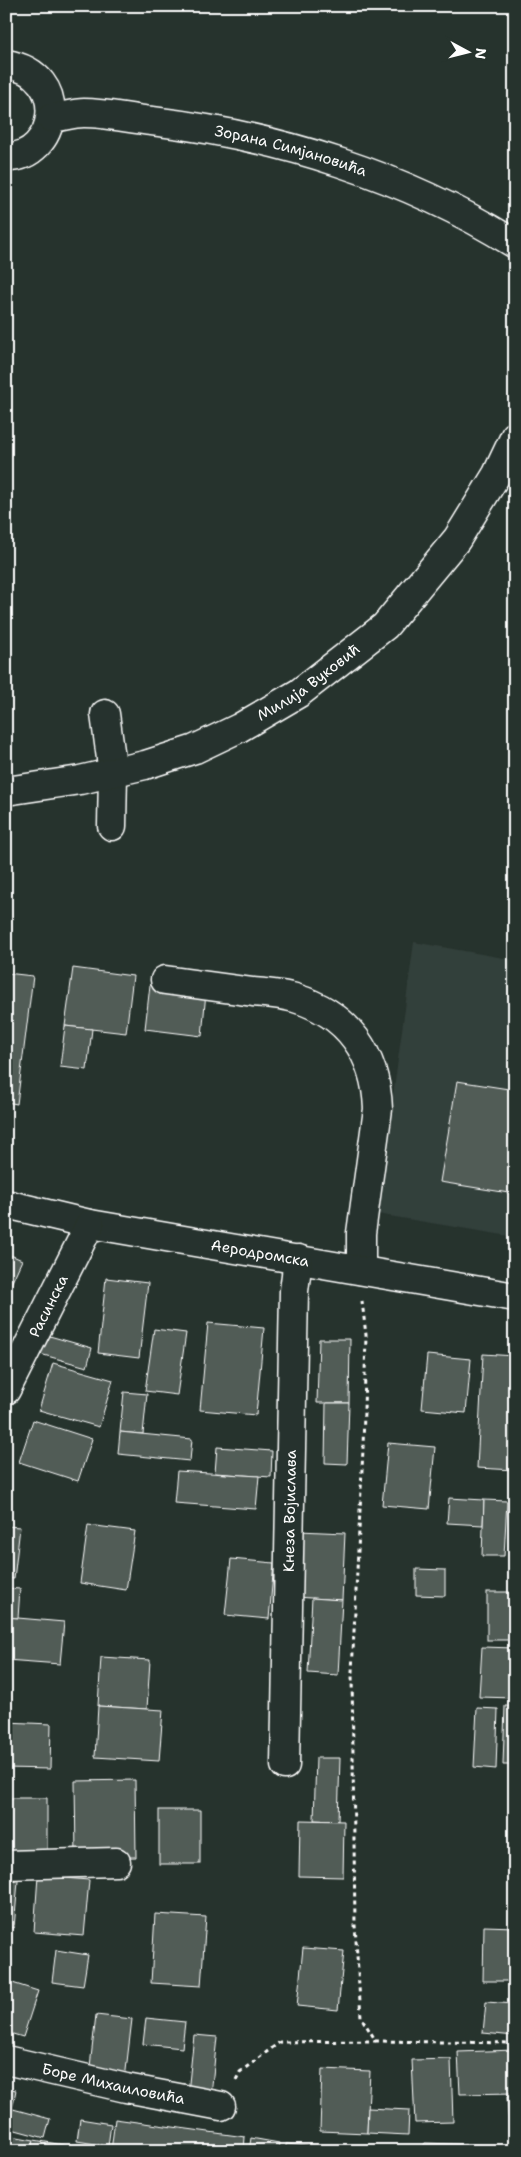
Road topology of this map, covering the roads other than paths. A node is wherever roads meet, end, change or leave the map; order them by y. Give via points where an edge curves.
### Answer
1 (6, 64) edge
2 (51, 118) junction
3 (6, 157) edge
4 (515, 244) edge
5 (515, 436) edge
6 (106, 714) dead end
7 (113, 773) junction
8 (6, 790) edge
9 (112, 826) dead end
10 (165, 980) dead end
11 (6, 1204) edge
12 (90, 1224) junction
13 (298, 1259) junction
14 (361, 1270) junction
15 (515, 1297) edge
16 (6, 1390) edge
17 (285, 1765) dead end
18 (116, 1862) dead end
19 (6, 1865) edge
20 (6, 2060) edge
21 (221, 2106) road end

1 - 2 street via 20,66 34,74 45,87
2 - 3 street via 37,144 25,153
2 - 4 street, Зорана Симјановића via 84,113 204,127 288,148 374,174 435,200
5 - 7 street, Милија Вуковић via 497,474 457,539 385,626 299,693 239,728 195,749
6 - 7 street
7 - 8 street, Милија Вуковић
7 - 9 street
10 - 14 street via 293,997 314,1005 351,1032 372,1067 378,1095 361,1231
11 - 12 street, Аеродромска
12 - 13 street, Аеродромска
12 - 16 street, Расинска
13 - 14 street, Аеродромска
13 - 17 street, Кнеза Војислава via 294,1291
14 - 15 street, Аеродромска
18 - 19 street
20 - 21 street, Боре Михаиловића

